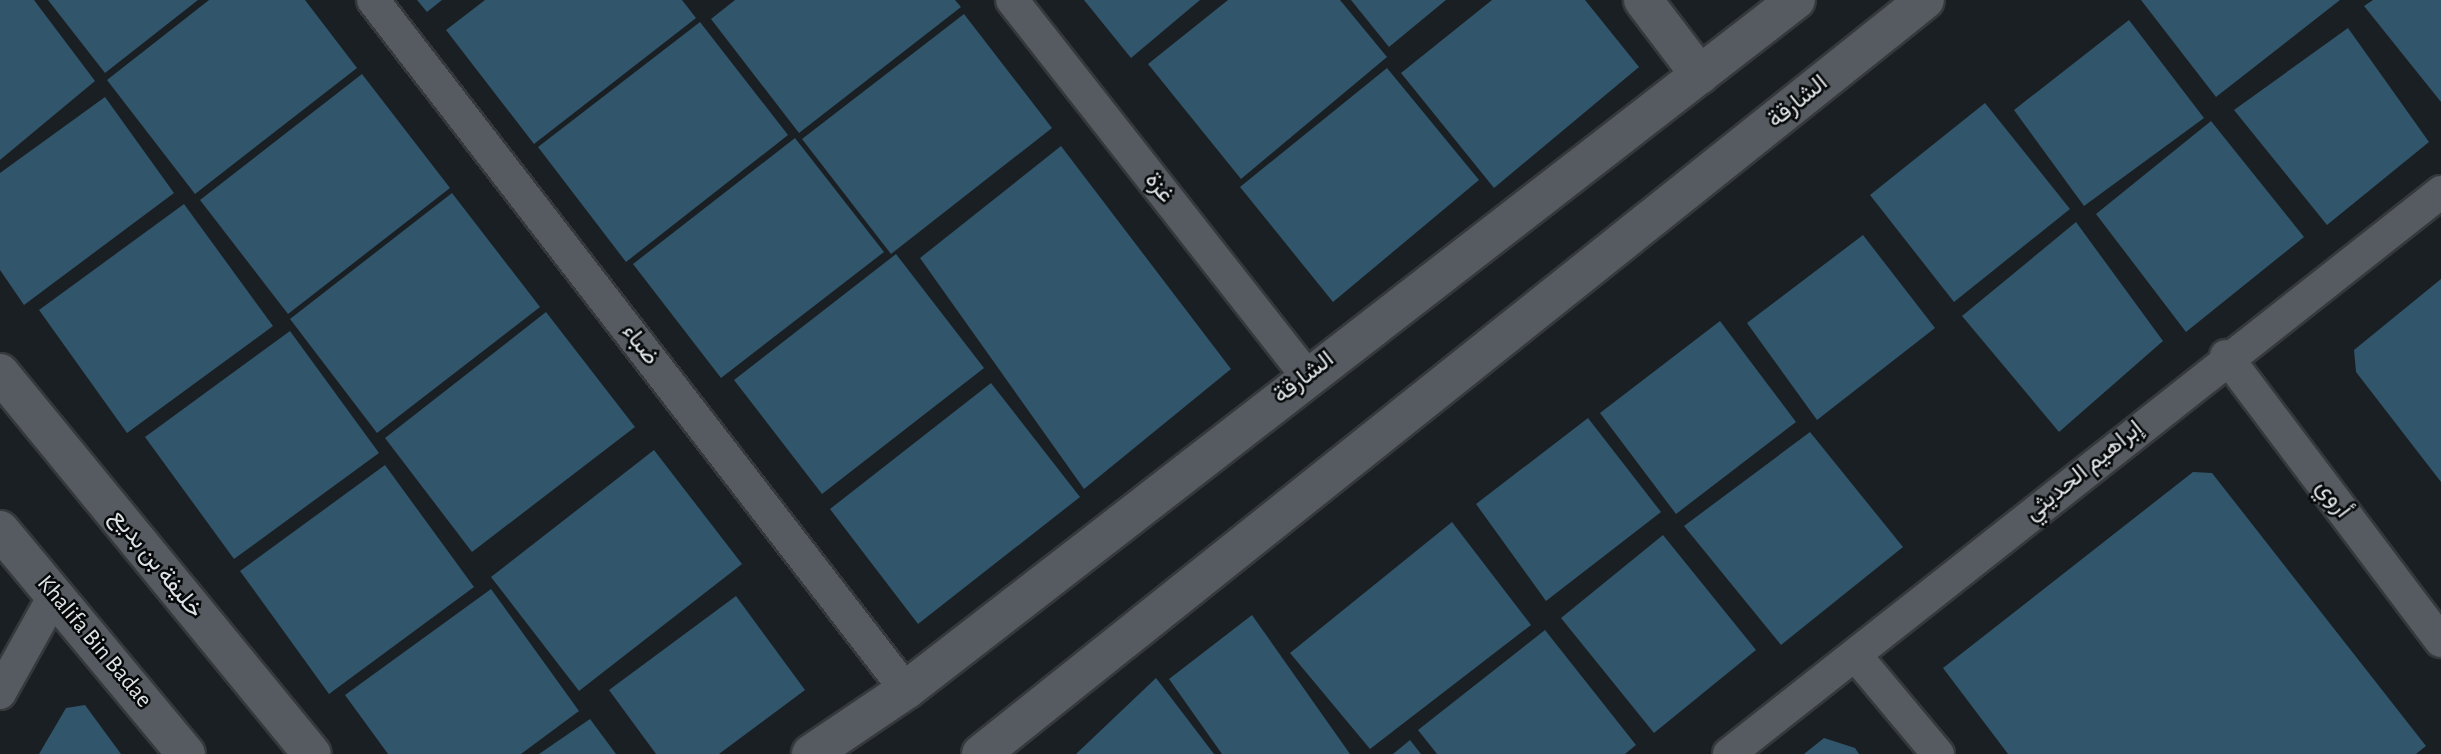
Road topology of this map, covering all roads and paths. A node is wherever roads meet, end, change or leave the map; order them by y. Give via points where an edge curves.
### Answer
1 (373, 0) edge
2 (1012, 0) edge
3 (1643, 0) edge
4 (1925, 0) edge
5 (1775, 5) edge
6 (1700, 75) junction
7 (2441, 192) edge
8 (2226, 356) junction
9 (0, 373) edge
10 (1307, 376) junction
11 (0, 530) edge
12 (55, 594) junction
13 (2441, 641) edge
14 (1856, 656) junction
15 (906, 690) junction
16 (0, 693) edge
17 (186, 754) edge
18 (312, 754) edge
19 (811, 754) edge
20 (981, 754) edge
21 (1729, 754) edge
22 (1938, 754) edge

1 - 15 street, ضباء
2 - 10 street, غزة
3 - 6 street
4 - 20 street, الشارقة
5 - 6 street, الشارقة
6 - 10 street, الشارقة
7 - 8 street, إبراهيم الحديثي
8 - 13 street, أروي
8 - 14 street, إبراهيم الحديثي
9 - 18 street, خليفة بن بديع
10 - 15 street, الشارقة
11 - 12 street, Khalifa Bin Badae
12 - 16 street
12 - 17 street, Khalifa Bin Badae
14 - 21 street, إبراهيم الحديثي
14 - 22 street
15 - 19 street, الشارقة

